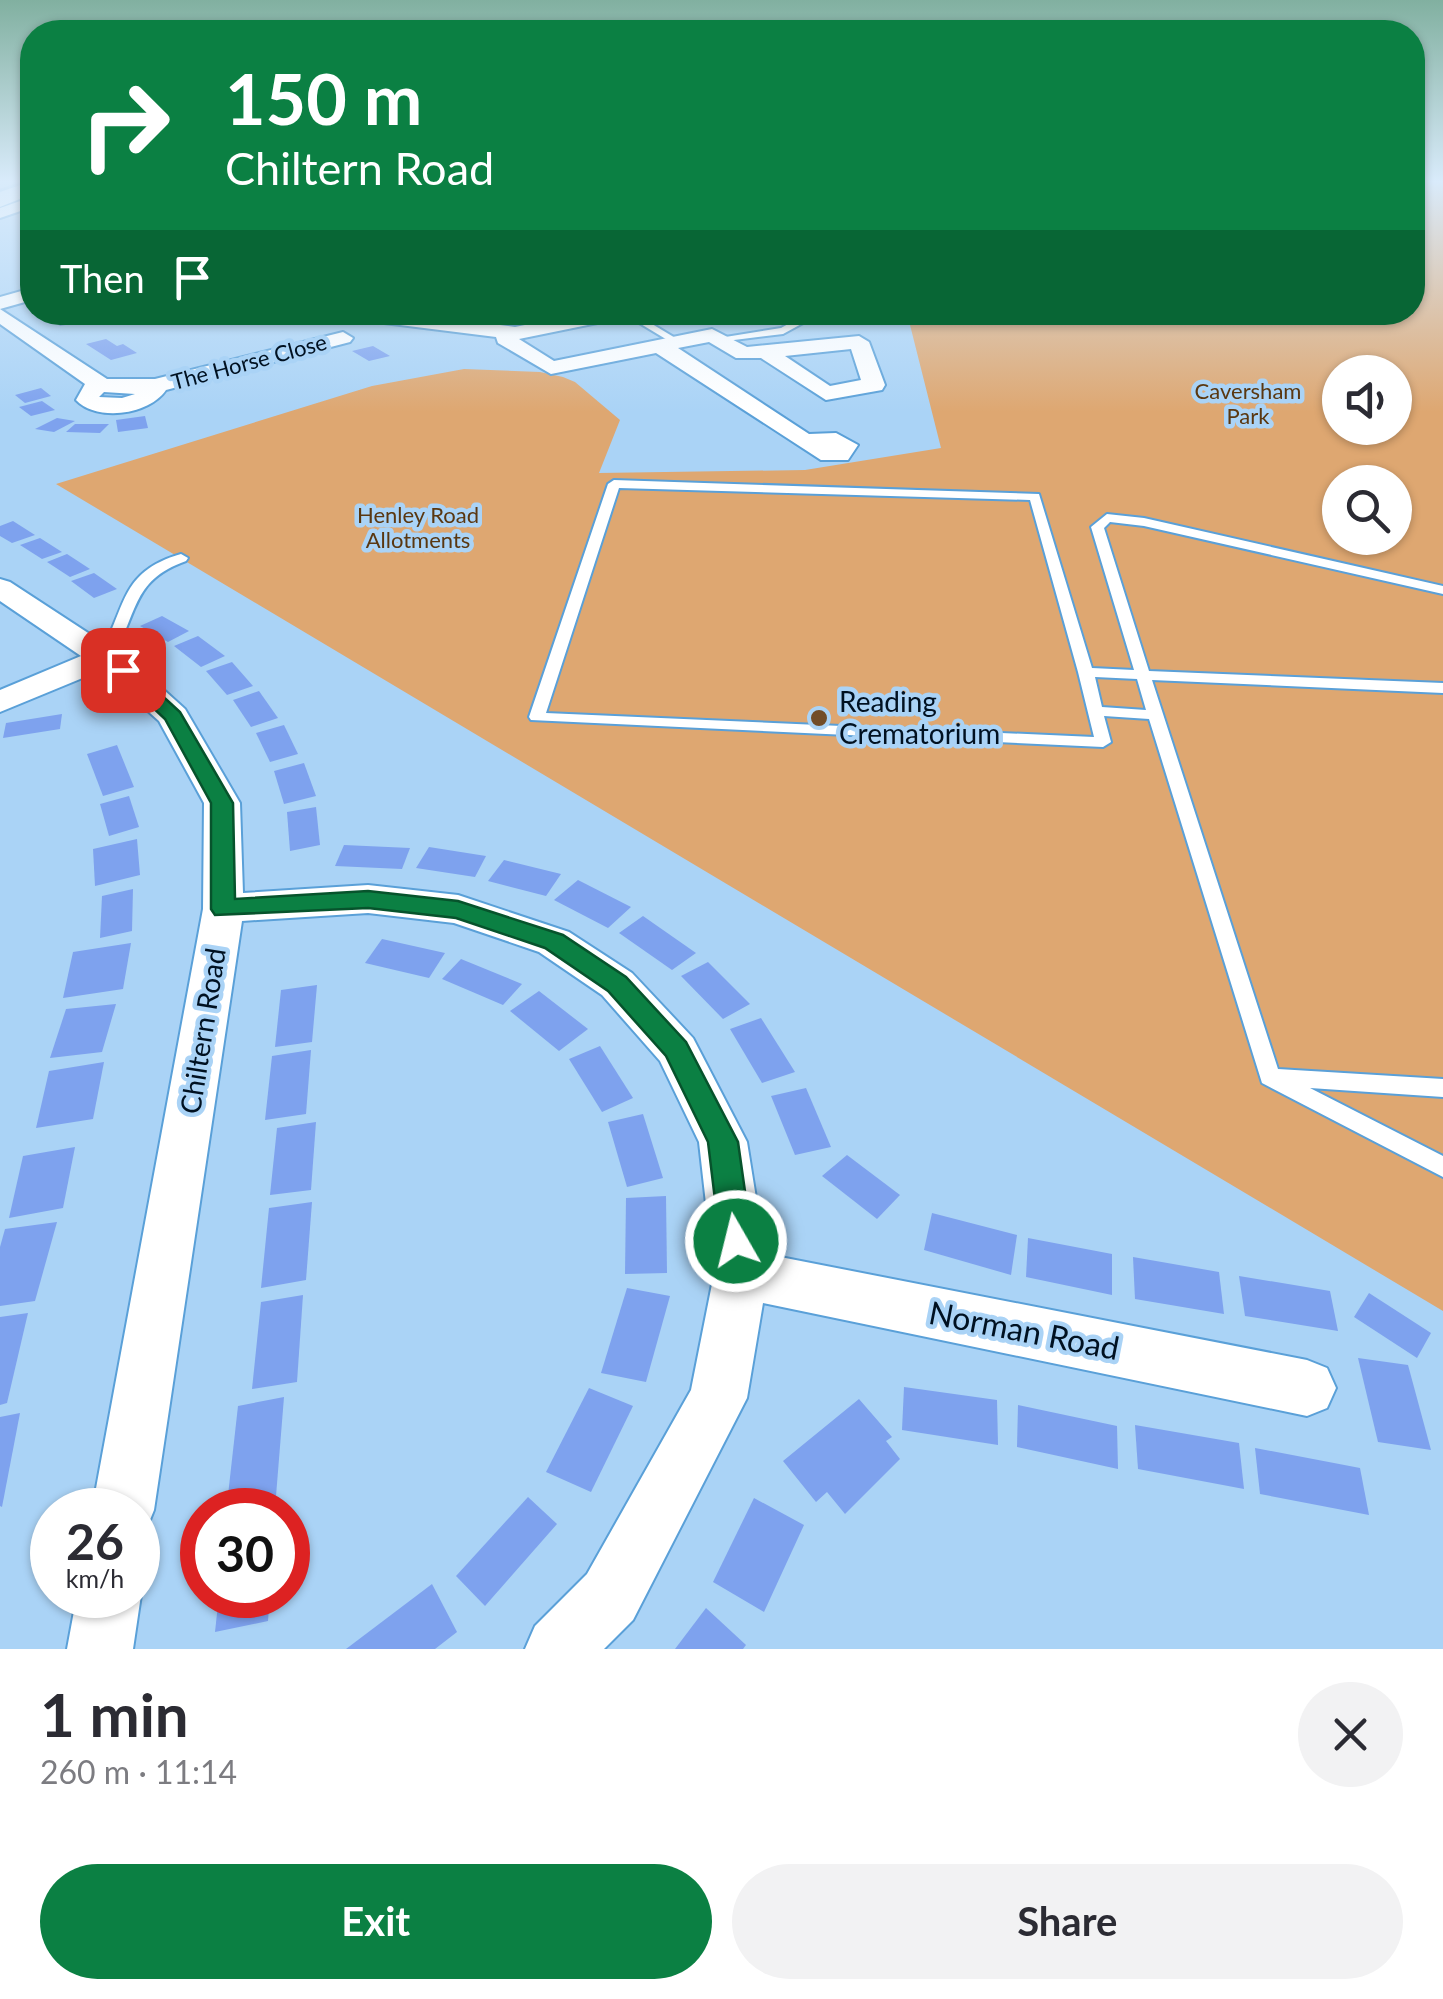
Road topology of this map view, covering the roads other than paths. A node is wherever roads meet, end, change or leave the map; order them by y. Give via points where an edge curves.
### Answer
1 (0, 315) edge
2 (450, 325) edge
3 (557, 325) edge
4 (642, 325) edge
5 (793, 325) edge
6 (516, 333) junction
7 (343, 338) dead end
8 (718, 339) junction
9 (669, 344) junction
10 (765, 352) junction
11 (804, 442) dead end
12 (181, 558) dead end
13 (0, 588) edge
14 (1443, 590) edge
15 (105, 657) junction
16 (1086, 672) junction
17 (1143, 675) junction
18 (1443, 688) edge
19 (0, 702) edge
20 (1095, 712) junction
21 (1154, 714) junction
22 (223, 909) junction
23 (1270, 1077) junction
24 (1443, 1088) edge
25 (1443, 1167) edge
26 (741, 1274) junction
27 (1307, 1388) dead end
28 (127, 1488) edge
29 (105, 1618) edge
30 (100, 1649) edge
31 (558, 1649) edge

1 - 7 street, The Horse Close via 101,385 87,400 102,406 142,400 156,386
2 - 6 street
3 - 6 street
4 - 9 lane
5 - 8 lane
6 - 9 street via 505,339 551,368
8 - 9 street
8 - 10 street via 742,354
9 - 11 street
10 - 10 street via 860,342 874,385 826,393
12 - 15 lane via 140,578
13 - 15 street, Chiltern Road
14 - 17 lane via 1107,518 1096,527
15 - 19 street
15 - 22 street, Chiltern Road via 173,716 222,803
16 - 17 lane
16 - 20 lane
16 - 20 lane via 1035,497 614,484 536,717 1103,742
17 - 18 lane
17 - 21 lane
20 - 21 lane
21 - 23 lane
22 - 26 street via 368,899 458,909 554,942 617,984 677,1050 723,1142
22 - 28 street, Chiltern Road
23 - 24 lane
23 - 25 lane
26 - 27 street, Norman Road
26 - 31 street via 718,1398 610,1598
29 - 30 street

